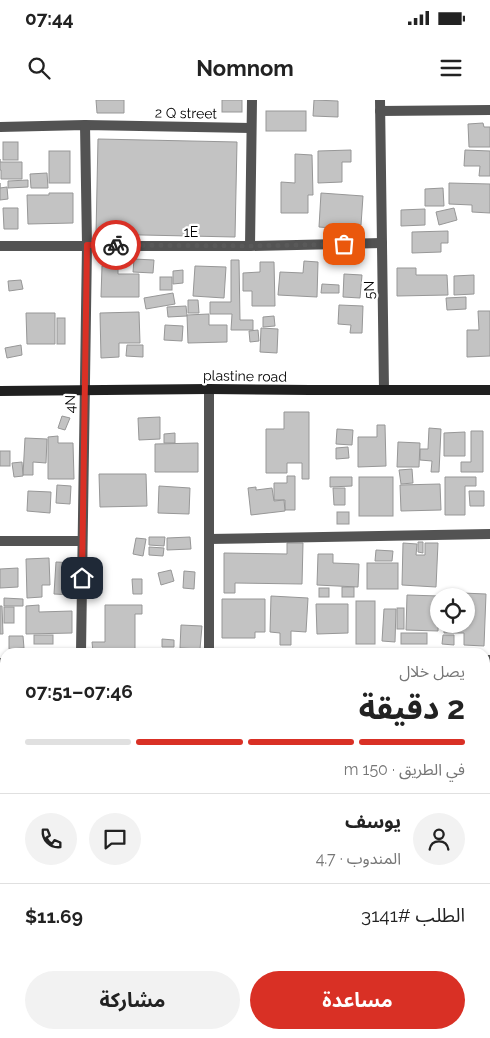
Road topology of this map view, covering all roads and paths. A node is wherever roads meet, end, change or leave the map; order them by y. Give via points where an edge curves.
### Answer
1 (252, 100) edge
2 (380, 100) edge
3 (490, 110) edge
4 (380, 112) junction
5 (85, 125) junction
6 (0, 127) edge
7 (251, 128) junction
8 (382, 243) junction
9 (87, 245) junction
10 (0, 246) edge
11 (250, 246) junction
12 (209, 389) junction
13 (84, 390) junction
14 (384, 390) junction
15 (490, 390) edge
16 (0, 391) edge
17 (490, 534) edge
18 (209, 540) junction
19 (0, 541) edge
20 (82, 541) junction
21 (81, 648) edge
22 (209, 648) edge

1 - 7 street
2 - 4 street, 5N
3 - 4 street
4 - 8 street, 5N
5 - 6 street, 2 Q street
5 - 7 street, 2 Q street
5 - 9 street, 4N
7 - 11 street
8 - 11 street, 1E
8 - 14 street, 5N
9 - 10 street, 1E
9 - 11 street, 1E
9 - 13 street, 4N
12 - 13 street, plastine road
12 - 14 street, plastine road
12 - 18 street
13 - 16 street, plastine road
13 - 20 street, 4N
14 - 15 street, plastine road
17 - 18 street
18 - 22 street
19 - 20 street
20 - 21 street, 4N

